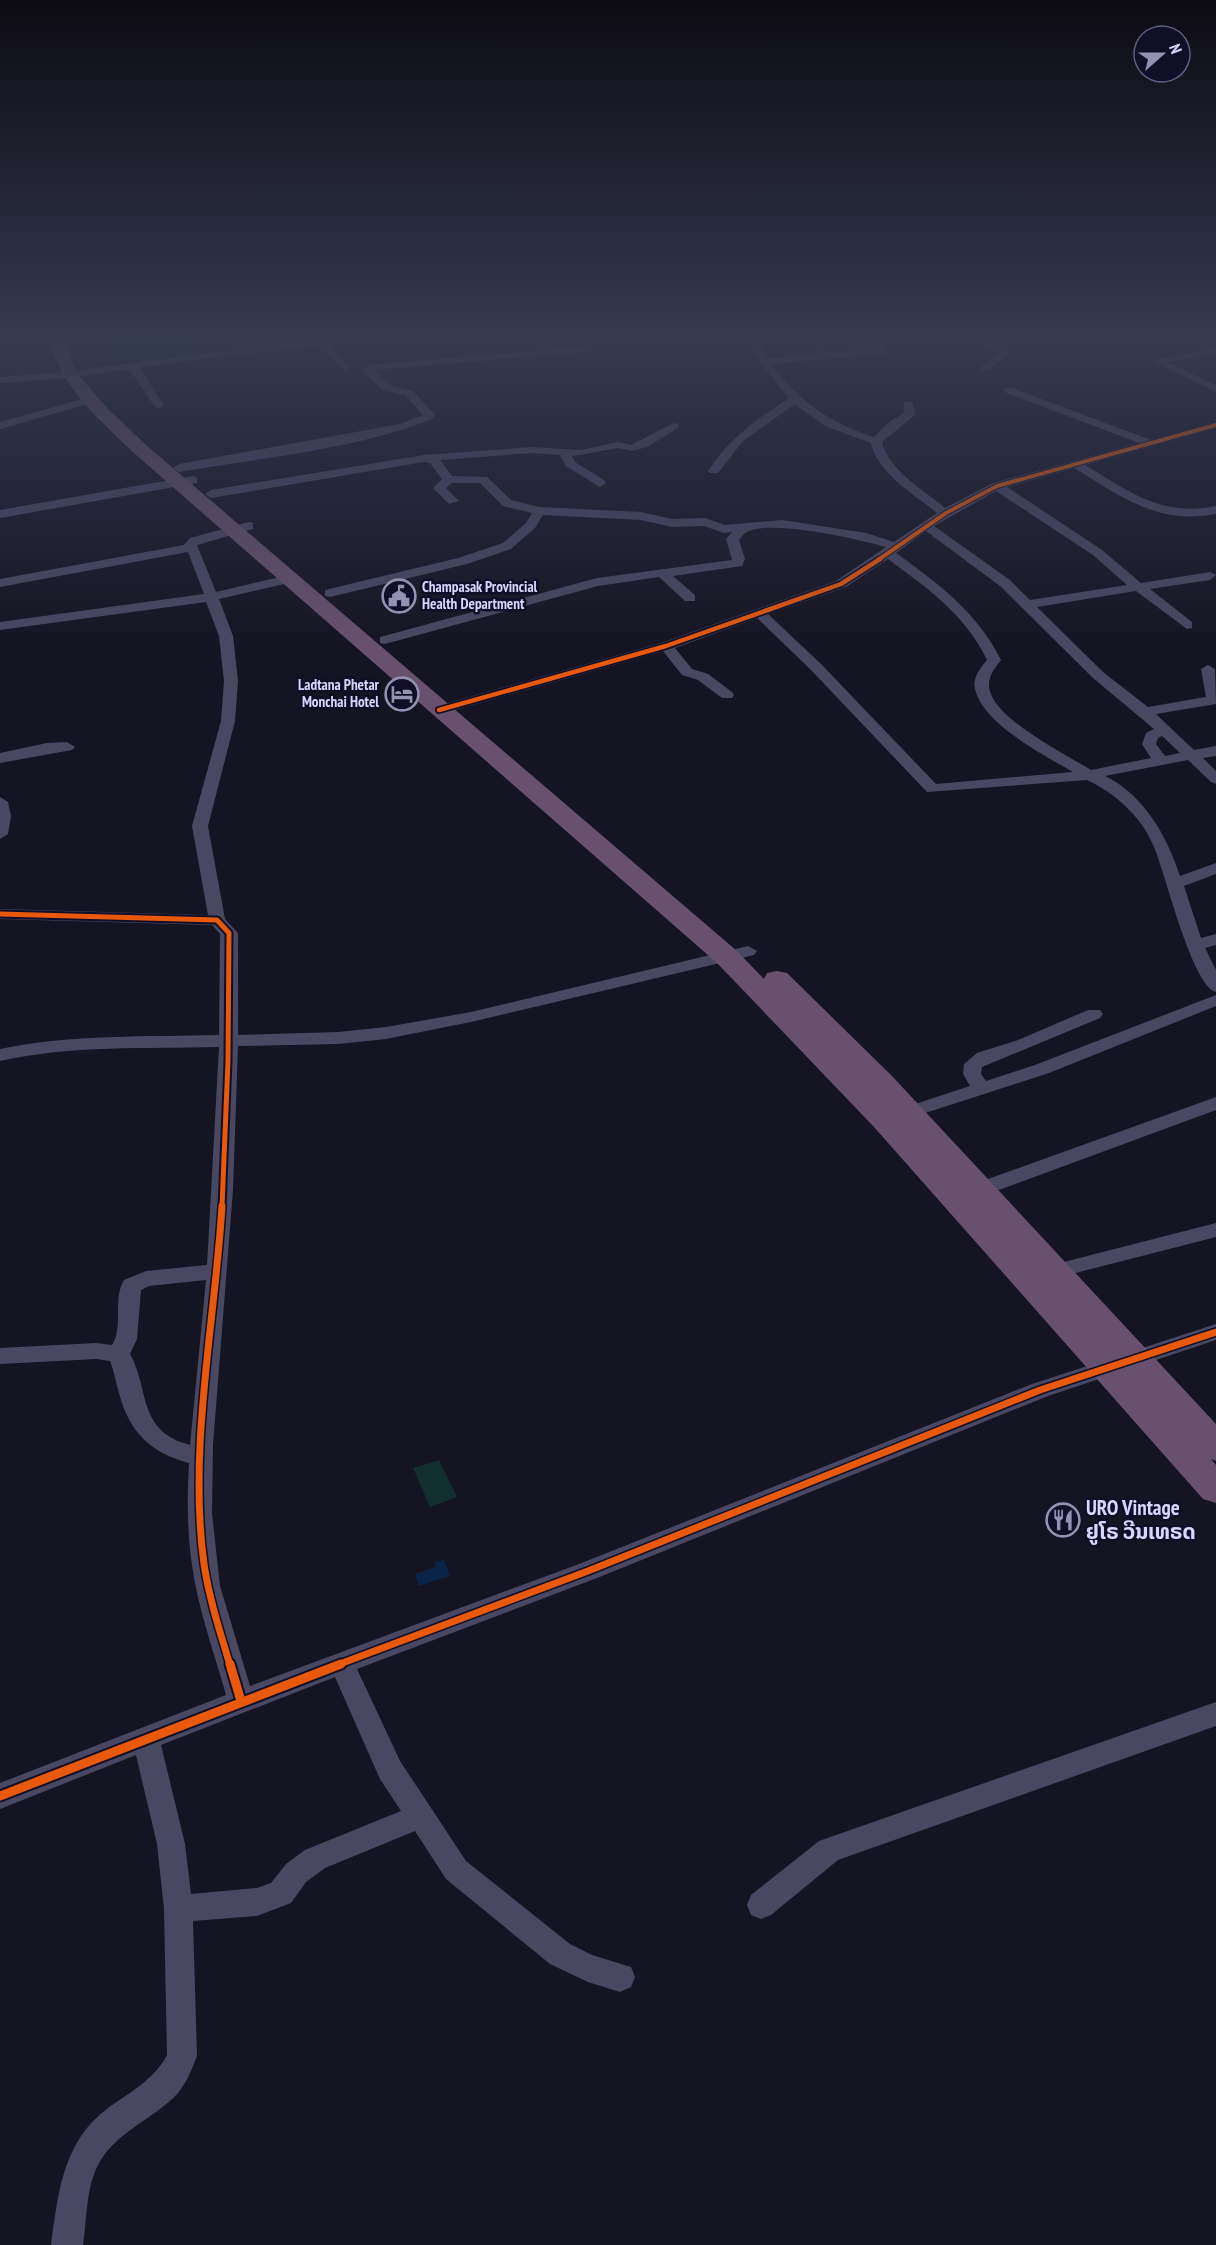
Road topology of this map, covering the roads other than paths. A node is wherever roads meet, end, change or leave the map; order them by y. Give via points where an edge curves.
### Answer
1 (131, 440) edge
2 (147, 440) edge
3 (339, 440) edge
4 (652, 440) edge
5 (737, 440) edge
6 (872, 440) edge
7 (1141, 440) edge
8 (1162, 440) edge
9 (876, 441) joint
10 (1150, 443) junction
11 (566, 454) junction
12 (424, 458) junction
13 (1077, 465) junction
14 (714, 471) dead end
15 (448, 479) junction
16 (191, 481) junction
17 (600, 483) dead end
18 (997, 486) junction
19 (453, 501) dead end
20 (1216, 510) edge
21 (539, 511) junction
22 (944, 513) junction
23 (0, 514) edge
24 (927, 526) junction
25 (242, 528) junction
26 (744, 528) junction
27 (192, 546) junction
28 (892, 550) junction
29 (662, 573) junction
30 (1210, 576) dead end
31 (292, 578) junction
32 (0, 582) edge
33 (1137, 588) junction
34 (330, 593) junction
35 (212, 597) junction
36 (690, 598) dead end
37 (1029, 604) junction
38 (760, 614) junction
39 (1187, 625) dead end
40 (0, 626) edge
41 (385, 640) junction
42 (666, 646) junction
43 (1208, 669) dead end
44 (727, 695) dead end
45 (1215, 700) edge
46 (449, 707) junction
47 (1145, 712) junction
48 (1163, 730) junction
49 (67, 747) dead end
50 (1216, 752) edge
51 (1191, 754) junction
52 (0, 758) edge
53 (1160, 760) junction
54 (1089, 775) junction
55 (1216, 779) edge
56 (0, 802) edge
57 (0, 834) edge
58 (1216, 868) edge
59 (1174, 884) junction
60 (0, 914) edge
61 (217, 920) junction
62 (1216, 939) edge
63 (1195, 946) junction
64 (738, 954) junction
65 (1216, 987) edge
66 (1216, 1000) edge
67 (1094, 1014) dead end
68 (230, 1040) junction
69 (0, 1055) edge
70 (869, 1085) junction
71 (981, 1088) junction
72 (1216, 1103) edge
73 (910, 1112) junction
74 (981, 1189) junction
75 (1216, 1230) edge
76 (217, 1271) junction
77 (1056, 1271) junction
78 (1216, 1332) edge
79 (117, 1354) junction
80 (0, 1356) edge
81 (1136, 1358) junction
82 (1104, 1367) junction
83 (1216, 1447) edge
84 (200, 1457) junction
85 (1216, 1489) edge
86 (342, 1664) junction
87 (241, 1701) junction
88 (1216, 1714) edge
89 (146, 1740) junction
90 (0, 1796) edge
91 (420, 1816) junction
92 (761, 1905) dead end
93 (178, 1908) junction
94 (620, 1977) dead end
95 (67, 2245) edge

1 - 16 highway
2 - 16 highway
3 - 16 street
4 - 11 street via 626,448 618,445
5 - 14 street
6 - 9 street
7 - 10 street
8 - 10 street
9 - 22 street via 885,462
10 - 13 street
11 - 12 street via 532,450
11 - 17 street via 570,464
12 - 15 street via 434,461
12 - 16 street
13 - 18 street
13 - 20 street via 1167,514 1191,516
15 - 19 street via 439,488
15 - 21 street via 483,480 507,503
16 - 23 street
16 - 25 highway
18 - 22 street
18 - 33 street via 1098,553
21 - 26 street via 641,516 672,522 705,522 724,529
21 - 34 street via 519,537 498,549
22 - 24 street
24 - 28 street
24 - 37 street
25 - 27 street via 194,541
25 - 31 highway
25 - 34 highway
26 - 28 street via 782,524 866,537
26 - 29 street via 732,539 737,563
27 - 32 street
27 - 35 street
28 - 38 street via 851,580
28 - 54 street via 958,606 976,627 994,660 984,673 982,687 987,701 1026,735
29 - 36 street
29 - 41 street via 597,582
30 - 33 street
31 - 35 street
31 - 46 highway
33 - 37 street
33 - 39 street
34 - 41 highway
35 - 40 street
35 - 61 street via 226,636 231,681 228,721 200,826
37 - 47 street via 1098,675
38 - 42 street
38 - 54 street via 932,789
41 - 46 highway
42 - 44 street via 690,674 703,677
42 - 46 street
43 - 45 street
45 - 47 street
46 - 64 highway via 513,770
47 - 48 street
48 - 51 street
48 - 53 street via 1150,736 1149,744
49 - 52 street via 47,747
50 - 51 street
51 - 53 street
51 - 55 street
53 - 54 street
54 - 59 street via 1115,788 1149,824 1162,846
56 - 57 street
58 - 59 street
59 - 63 street
60 - 61 street
61 - 68 street via 229,933
62 - 63 street
63 - 65 street
64 - 68 street via 471,1017 386,1033
64 - 70 highway
66 - 71 street via 1042,1069
67 - 71 street via 973,1064 972,1074
68 - 69 street via 73,1045
68 - 76 street
70 - 73 highway
70 - 82 highway
71 - 73 street
72 - 74 street
73 - 74 highway
74 - 77 highway
75 - 77 street
76 - 79 street via 146,1279 132,1285 126,1309 128,1338
76 - 84 street
77 - 81 highway
78 - 81 street
79 - 80 street via 96,1351
79 - 84 street via 142,1425 174,1452
81 - 82 street
81 - 83 highway
82 - 85 highway
82 - 86 street
84 - 87 street via 202,1548
86 - 87 street
86 - 91 street via 390,1770
87 - 89 street
88 - 92 street via 829,1850
89 - 90 street
89 - 93 street via 171,1844
91 - 93 street via 315,1859 296,1873 281,1893 257,1902
91 - 94 street via 456,1870 560,1954 588,1968
93 - 95 street via 182,2056 178,2072 92,2144 78,2177

